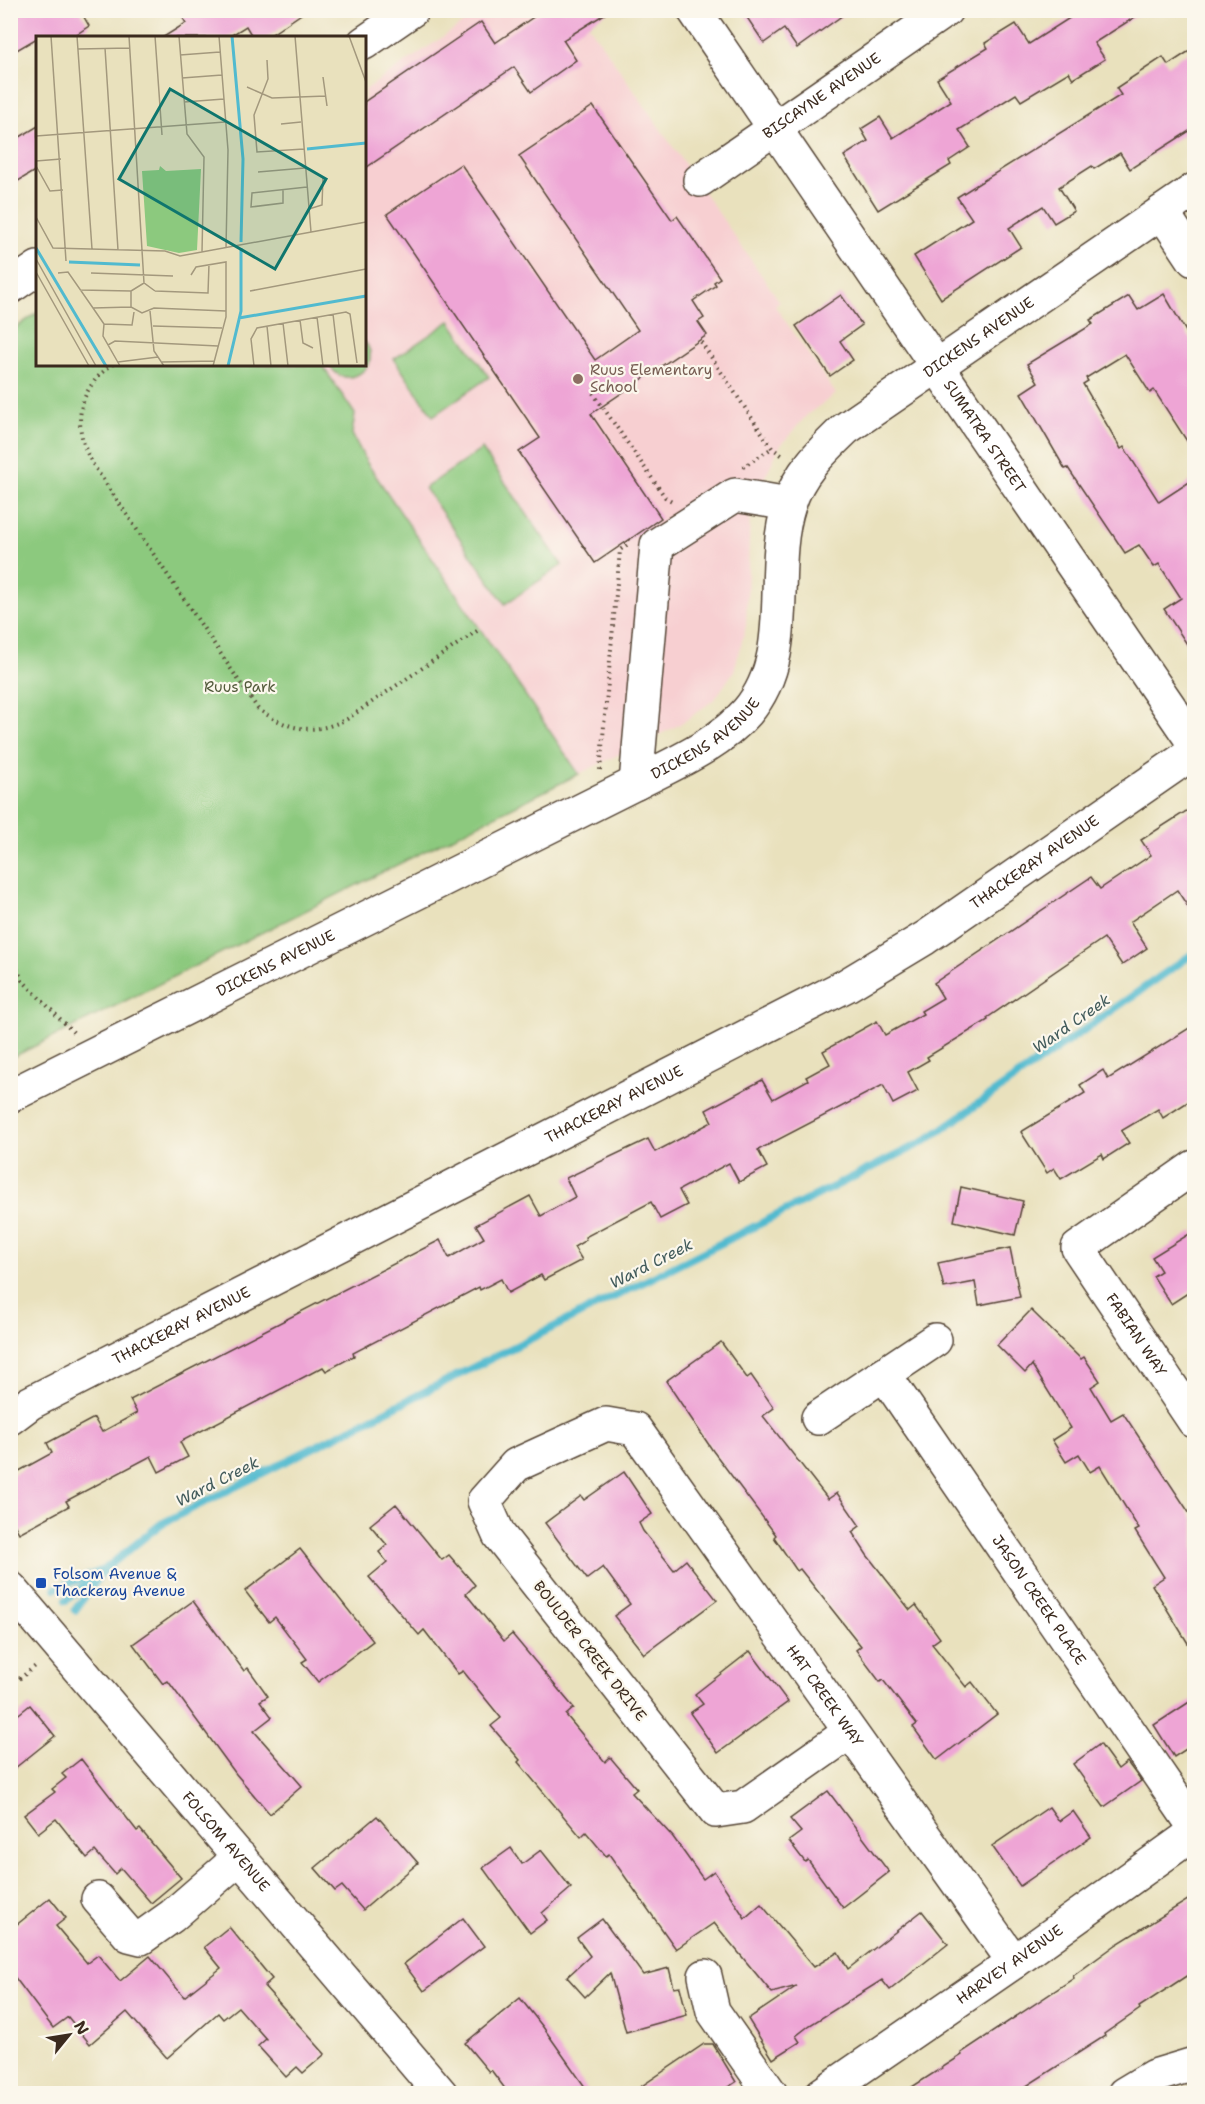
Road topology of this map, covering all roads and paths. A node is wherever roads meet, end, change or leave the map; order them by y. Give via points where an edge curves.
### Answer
1 (412, 10) edge
2 (694, 10) edge
3 (946, 10) edge
4 (366, 42) edge
5 (774, 129) junction
6 (700, 180) dead end
7 (1194, 190) edge
8 (1162, 212) junction
9 (1194, 261) edge
10 (36, 269) edge
11 (10, 287) edge
12 (701, 342) dead end
13 (937, 365) junction
14 (111, 366) edge
15 (593, 393) dead end
16 (805, 472) junction
17 (674, 502) dead end
18 (789, 504) junction
19 (480, 629) dead end
20 (1194, 742) edge
21 (1194, 752) edge
22 (636, 783) junction
23 (10, 952) edge
24 (89, 1058) junction
25 (10, 1096) edge
26 (1194, 1167) edge
27 (935, 1340) dead end
28 (884, 1374) junction
29 (10, 1418) edge
30 (818, 1418) dead end
31 (1194, 1421) edge
32 (635, 1429) joint
33 (10, 1588) edge
34 (850, 1732) junction
35 (1194, 1826) edge
36 (1194, 1833) edge
37 (240, 1857) junction
38 (98, 1899) dead end
39 (1014, 1962) junction
40 (705, 1976) dead end
41 (1194, 2064) edge
42 (441, 2094) edge
43 (771, 2094) edge
44 (822, 2094) edge
45 (1124, 2094) edge

1 - 4 street
2 - 5 street, SUMATRA STREET
3 - 5 street, BISCAYNE AVENUE
5 - 6 street, BISCAYNE AVENUE
5 - 13 street, SUMATRA STREET
7 - 8 street, DICKENS AVENUE
8 - 9 street
8 - 13 street, DICKENS AVENUE
10 - 11 street
12 - 16 path via 772,448
13 - 16 street, DICKENS AVENUE via 845,429 810,462
13 - 20 street, SUMATRA STREET
14 - 19 path via 84,400 78,422 82,445 258,709 293,728 329,728
15 - 17 path via 664,497
16 - 18 street, DICKENS AVENUE
18 - 22 street, DICKENS AVENUE via 781,539 778,635 767,678 747,711 715,741
18 - 22 street via 735,495 657,545
21 - 29 street, THACKERAY AVENUE via 925,938 847,985 30,1403
22 - 24 street, DICKENS AVENUE
23 - 24 path via 22,980 76,1036
24 - 25 street, DICKENS AVENUE
26 - 31 street, FABIAN WAY via 1078,1248
27 - 28 street
28 - 30 street
28 - 35 street, JASON CREEK PLACE
32 - 34 street, HAT CREEK WAY
32 - 34 street, BOULDER CREEK DRIVE via 606,1424 516,1465 484,1501 499,1535 716,1810 743,1807
33 - 37 street, FOLSOM AVENUE
34 - 39 street, HAT CREEK WAY
36 - 39 street, HARVEY AVENUE
37 - 38 street via 141,1938 129,1935
37 - 42 street, FOLSOM AVENUE
39 - 44 street, HARVEY AVENUE
40 - 43 street via 713,2011
41 - 45 street via 1154,2076

